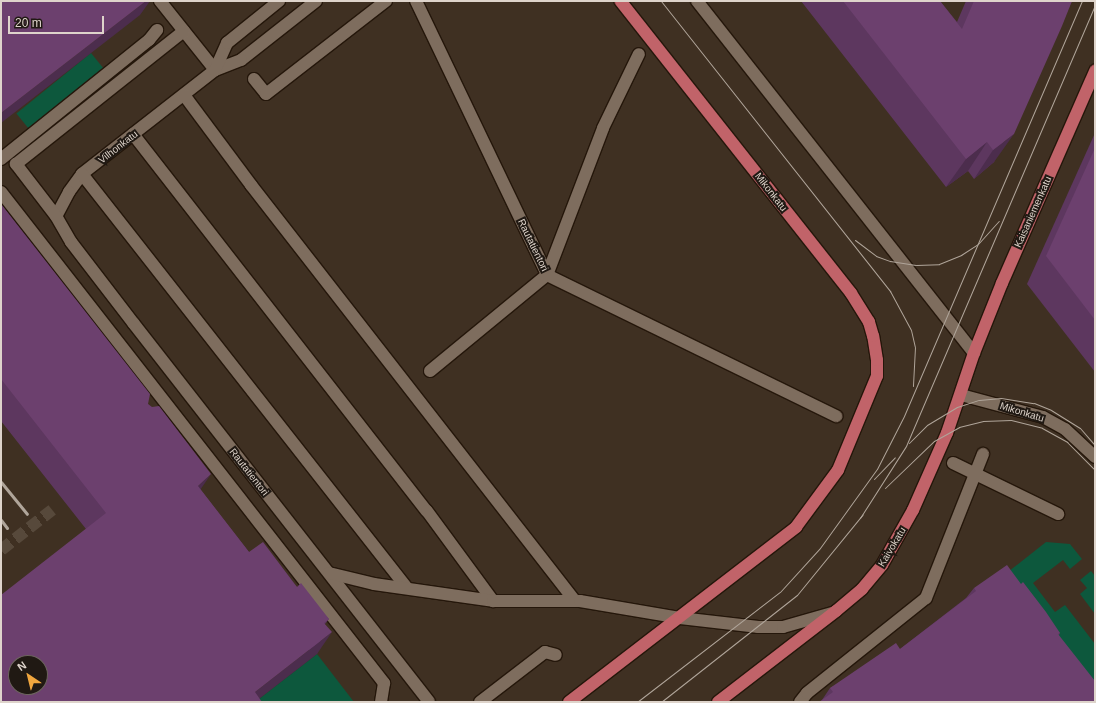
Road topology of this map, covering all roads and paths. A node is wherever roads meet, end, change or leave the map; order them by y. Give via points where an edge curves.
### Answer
1 (160, 1) edge
2 (279, 1) edge
3 (316, 1) edge
4 (386, 1) edge
5 (416, 1) edge
6 (620, 1) edge
7 (697, 1) edge
8 (157, 30) dead end
9 (184, 31) junction
10 (639, 54) dead end
11 (215, 70) junction
12 (1095, 71) edge
13 (254, 78) dead end
14 (184, 95) junction
15 (133, 134) junction
16 (1, 159) edge
17 (82, 174) junction
18 (1, 192) edge
19 (56, 216) junction
20 (547, 275) junction
21 (974, 353) junction
22 (430, 371) dead end
23 (961, 395) junction
24 (165, 401) junction
25 (154, 409) edge
26 (836, 416) dead end
27 (183, 424) junction
28 (173, 431) edge
29 (983, 454) dead end
30 (1095, 457) edge
31 (953, 463) dead end
32 (976, 475) junction
33 (1058, 514) dead end
34 (329, 573) junction
35 (407, 588) junction
36 (494, 601) junction
37 (575, 601) junction
38 (836, 611) junction
39 (680, 618) junction
40 (556, 655) dead end
41 (381, 702) edge
42 (429, 702) edge
43 (480, 702) edge
44 (569, 702) edge
45 (718, 702) edge
46 (800, 702) edge

1 - 9 street
2 - 11 street, Vilhonkatu via 227,43
3 - 11 street, Vilhonkatu via 241,60
4 - 13 street via 266,94
5 - 20 street, Rautatientori
6 - 39 main road, Mikonkatu via 862,310 873,336 877,360 877,376 838,470 796,527
7 - 21 street
8 - 16 street via 149,40 15,144
9 - 11 street
9 - 19 street via 16,164
10 - 20 street, Rautatientori via 603,128
11 - 14 street, Vilhonkatu
12 - 21 main road, Kaisaniemenkatu
14 - 15 street, Vilhonkatu
14 - 37 street via 251,186
15 - 17 street, Vilhonkatu
15 - 36 street via 427,511
17 - 19 street, Vilhonkatu via 68,192
17 - 35 street
18 - 24 street via 64,282
19 - 34 street, Rautatientori via 71,242
20 - 22 street
20 - 26 street
21 - 23 main road, Kaivokatu
23 - 30 street, Mikonkatu via 1043,417 1065,429
23 - 38 main road, Kaivokatu via 913,510 893,546 882,565 862,589
24 - 25 street
24 - 27 street
27 - 28 street
27 - 41 street via 298,571 303,586 384,683
29 - 32 street
31 - 32 street
32 - 33 street
32 - 46 street via 926,598 807,693
34 - 35 street
34 - 42 street, Rautatientori
35 - 36 street
36 - 37 street
37 - 39 street
38 - 39 street via 797,624 770,628
38 - 45 main road, Kaivokatu
39 - 44 main road
40 - 43 street via 545,652 504,692

